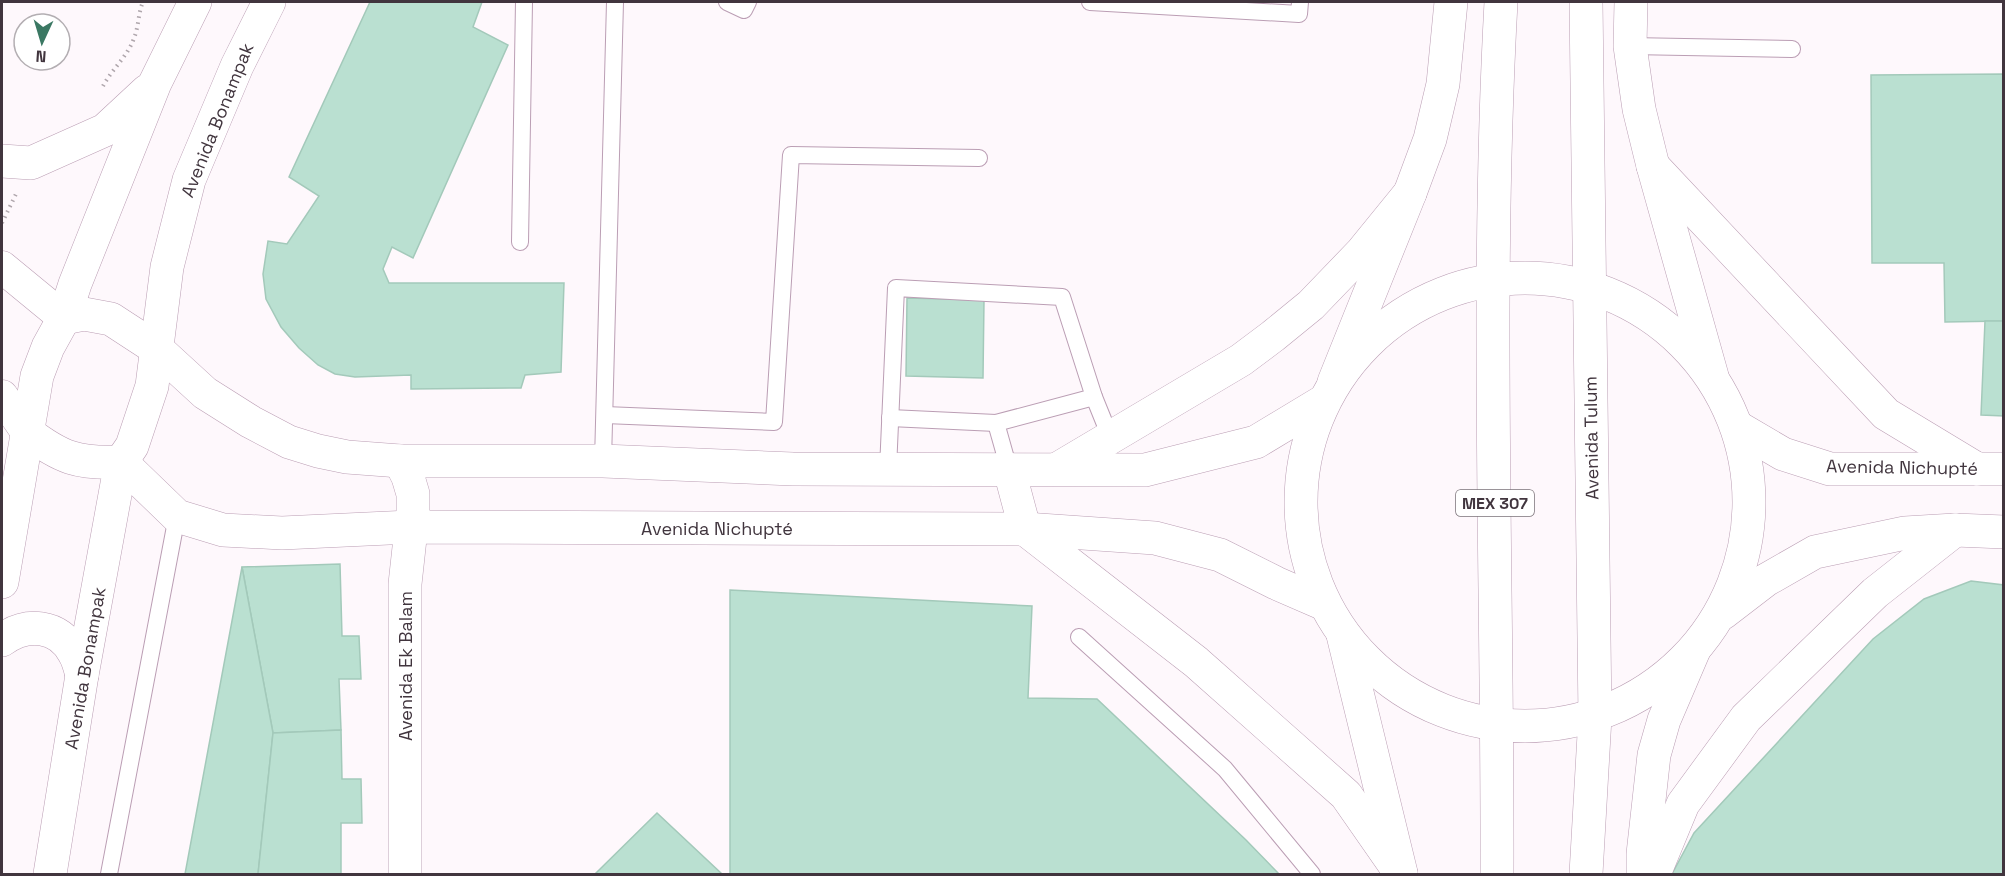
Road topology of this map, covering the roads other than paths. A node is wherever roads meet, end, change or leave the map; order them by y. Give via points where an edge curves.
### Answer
1 (195, 2) edge
2 (269, 2) edge
3 (524, 2) edge
4 (615, 2) edge
5 (727, 2) edge
6 (748, 2) edge
7 (1090, 2) edge
8 (1300, 2) edge
9 (1451, 2) edge
10 (1501, 2) edge
11 (1586, 2) edge
12 (1631, 2) edge
13 (1630, 46) junction
14 (1792, 49) dead end
15 (155, 83) junction
16 (979, 158) dead end
17 (2, 161) edge
18 (1653, 166) junction
19 (1410, 193) junction
20 (520, 243) dead end
21 (2, 267) edge
22 (1493, 280) junction
23 (1590, 287) junction
24 (64, 318) junction
25 (157, 349) junction
26 (1712, 376) junction
27 (1329, 392) junction
28 (2, 396) edge
29 (1094, 397) junction
30 (605, 414) junction
31 (890, 418) junction
32 (996, 423) junction
33 (1737, 427) junction
34 (27, 432) junction
35 (1111, 439) junction
36 (400, 461) junction
37 (603, 461) junction
38 (120, 462) junction
39 (888, 469) junction
40 (1058, 469) junction
41 (1990, 469) edge
42 (1009, 470) junction
43 (177, 516) junction
44 (410, 527) junction
45 (1025, 529) junction
46 (1955, 530) junction
47 (2004, 532) edge
48 (2, 582) edge
49 (1324, 604) junction
50 (1719, 616) junction
51 (1343, 635) junction
52 (1079, 637) dead end
53 (2, 640) edge
54 (1694, 650) junction
55 (82, 675) junction
56 (1595, 717) junction
57 (1498, 725) junction
58 (50, 874) edge
59 (109, 874) edge
60 (405, 874) edge
61 (1312, 874) edge
62 (1401, 874) edge
63 (1497, 874) edge
64 (1586, 874) edge
65 (1643, 874) edge
66 (1654, 874) edge

1 - 15 main road
2 - 25 main road, Avenida Bonampak via 189,180 167,267
3 - 20 lane
4 - 30 lane
5 - 6 lane via 744,10
7 - 8 lane via 1299,14
9 - 19 main road via 1443,84 1430,139
10 - 22 main road, MEX 307
11 - 23 main road, Avenida Tulum
12 - 13 main road
13 - 14 lane
13 - 18 main road via 1639,109
15 - 17 main road via 105,130 31,163
15 - 24 main road
16 - 30 lane via 791,155 774,422
18 - 26 main road
18 - 41 main road via 1886,414
19 - 27 main road
19 - 35 main road via 1362,252 1311,305 1241,360
21 - 24 street
22 - 23 main road via 1551,280
22 - 27 main road via 1448,292 1396,318 1369,339
22 - 57 main road, MEX 307
23 - 26 main road via 1624,301 1664,326 1690,348
23 - 56 main road, Avenida Tulum
24 - 25 main road via 84,314 111,319
24 - 34 main road via 37,376
25 - 36 main road via 206,393 289,442 347,457
25 - 38 main road via 142,418 132,446
26 - 33 main road
27 - 40 main road via 1247,445 1145,470
27 - 49 main road via 1306,450 1299,503 1305,555
28 - 34 street
29 - 31 lane via 1062,297 896,288
29 - 32 lane
29 - 35 lane
30 - 37 lane
31 - 32 lane
31 - 39 lane
32 - 42 lane
33 - 41 main road, Avenida Nichupté via 1783,454 1830,469
33 - 50 main road via 1749,474 1750,523 1740,571
34 - 38 main road via 69,458 93,463
34 - 48 main road
35 - 40 main road
36 - 37 main road
36 - 44 main road, Avenida Ek Balam via 412,494
37 - 39 main road
38 - 43 main road, Avenida Nichupté
38 - 55 main road, Avenida Bonampak
39 - 42 main road
40 - 42 main road
42 - 45 street
43 - 44 main road, Avenida Nichupté via 223,530 282,533
43 - 59 lane
44 - 45 main road, Avenida Nichupté
44 - 60 main road, Avenida Ek Balam via 405,584
45 - 49 main road, Avenida Nichupté via 1155,538 1220,555
45 - 62 main road via 1196,662 1346,795
46 - 47 main road
46 - 50 main road via 1905,533 1815,552 1766,580
46 - 66 main road via 1875,593 1746,718 1683,804
49 - 51 main road
50 - 54 main road
51 - 57 main road via 1367,663 1402,690 1441,711
51 - 62 main road
52 - 61 lane via 1226,769
53 - 55 main road via 21,629 56,633 74,652
54 - 56 main road via 1648,690
54 - 65 main road via 1664,720 1654,755
55 - 58 main road, Avenida Bonampak
56 - 57 main road via 1546,726
56 - 64 main road, Avenida Tulum
57 - 63 main road, MEX 307

